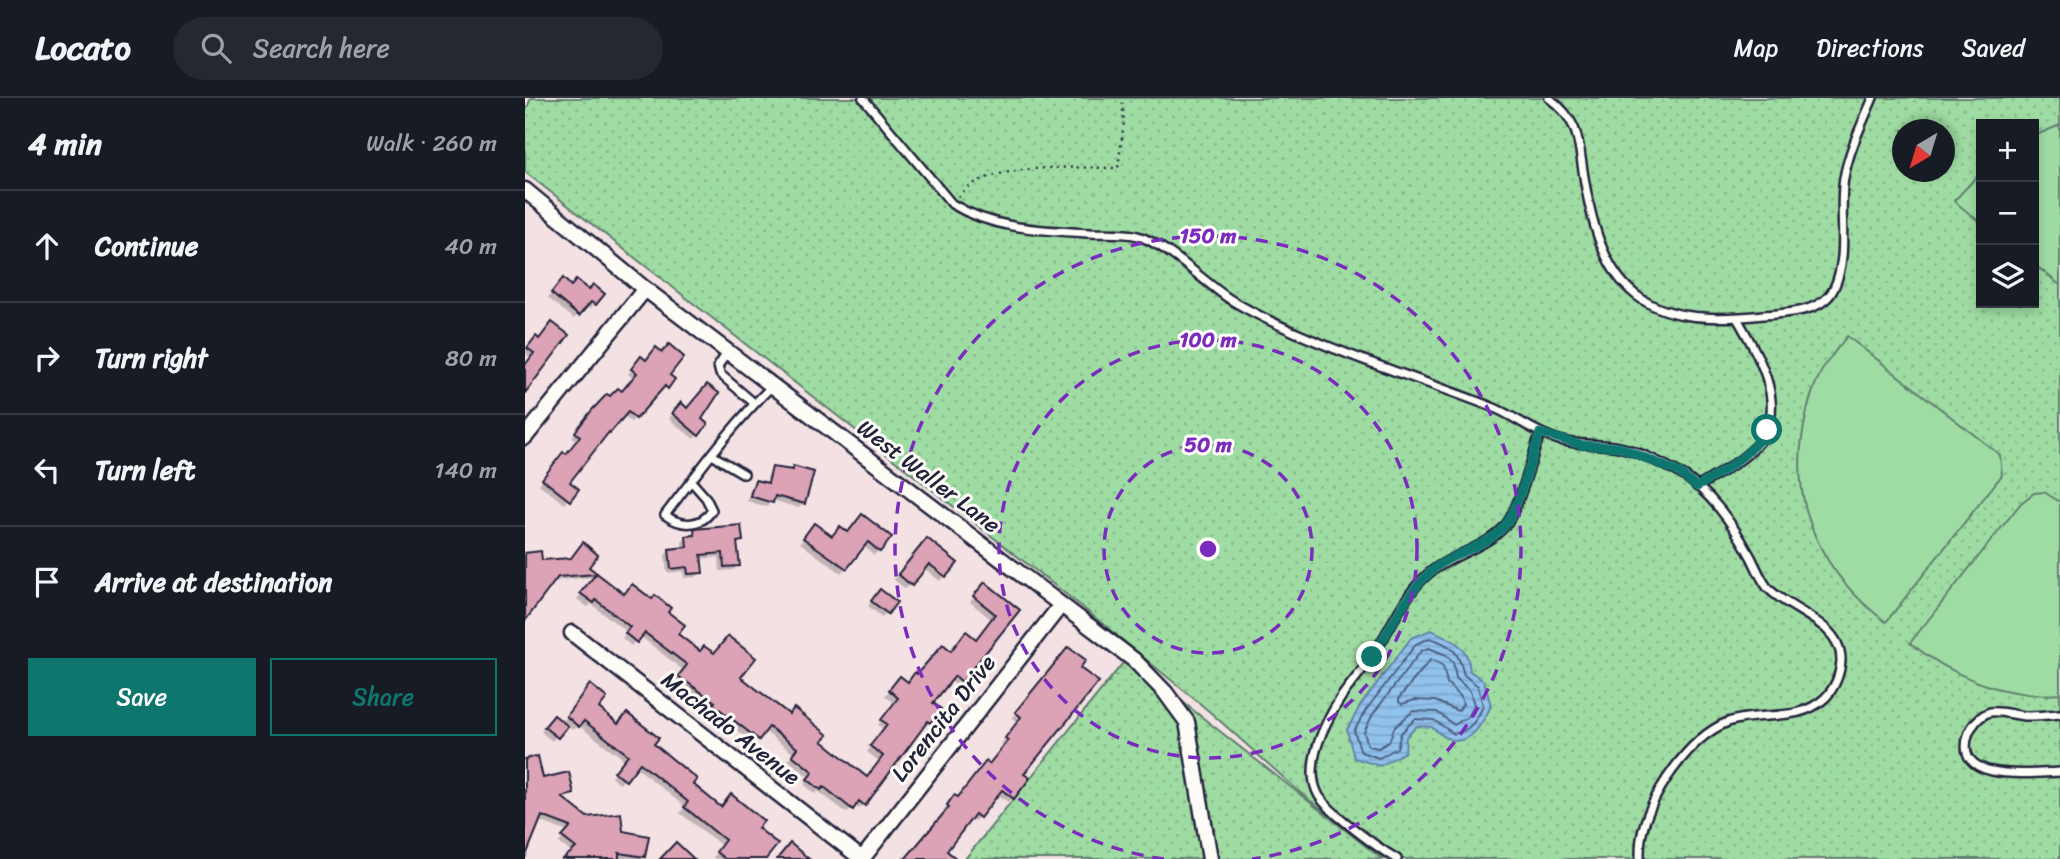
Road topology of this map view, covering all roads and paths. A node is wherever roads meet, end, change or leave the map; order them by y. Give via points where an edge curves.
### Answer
1 (863, 98) edge
2 (1122, 98) edge
3 (1549, 98) edge
4 (1873, 98) edge
5 (525, 190) edge
6 (952, 204) junction
7 (645, 289) junction
8 (1737, 318) junction
9 (727, 353) junction
10 (772, 386) junction
11 (754, 403) junction
12 (1540, 433) junction
13 (525, 437) edge
14 (712, 455) junction
15 (744, 474) dead end
16 (691, 481) junction
17 (1697, 487) junction
18 (1061, 605) junction
19 (572, 634) dead end
20 (2060, 714) edge
21 (2060, 772) edge
22 (862, 859) edge
23 (1210, 859) edge
24 (1397, 859) edge
25 (1640, 859) edge

1 - 6 lane
2 - 6 path via 1118,168 996,174 962,191
3 - 8 lane via 1576,130 1591,212 1606,260 1617,278 1651,306 1676,314
4 - 8 lane via 1843,180 1843,245 1834,289 1810,309
5 - 7 street, West Waller Lane
6 - 12 lane via 991,222 1021,229 1135,235 1229,299 1273,322 1508,413
7 - 9 street, West Waller Lane
7 - 13 street
8 - 17 lane via 1764,372 1772,415 1756,446
9 - 10 street, West Waller Lane
9 - 11 lane via 718,366 720,374
10 - 11 lane
10 - 18 street, West Waller Lane
11 - 14 lane
12 - 17 lane via 1581,445 1620,447 1678,472
12 - 24 lane via 1504,527 1443,563 1414,589 1342,696 1316,751 1313,769 1319,795 1375,847
14 - 15 lane
14 - 16 lane
16 - 16 lane via 665,515 675,522 694,524 712,510
17 - 25 lane via 1733,526 1767,587 1834,637 1841,663 1836,682 1815,706 1798,714 1732,721 1696,744 1653,803 1641,838
18 - 22 street, Lorencita Drive
18 - 23 street, West Waller Lane via 1134,660 1187,722
19 - 22 street, Machado Avenue
20 - 21 lane via 1990,712 1972,724 1967,738 1969,757 1982,770

